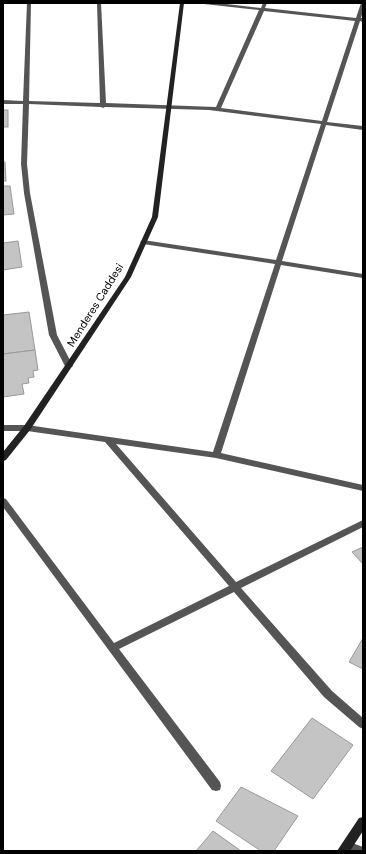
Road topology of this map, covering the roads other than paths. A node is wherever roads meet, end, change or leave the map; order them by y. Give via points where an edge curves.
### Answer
1 (29, 3) edge
2 (100, 3) edge
3 (182, 3) edge
4 (204, 3) edge
5 (265, 3) edge
6 (363, 3) edge
7 (262, 9) junction
8 (360, 20) edge
9 (26, 101) junction
10 (3, 102) edge
11 (103, 106) junction
12 (168, 107) junction
13 (218, 109) junction
14 (324, 123) junction
15 (363, 128) edge
16 (143, 242) junction
17 (278, 263) junction
18 (363, 276) edge
19 (69, 366) junction
20 (3, 428) edge
21 (27, 428) junction
22 (107, 440) junction
23 (216, 455) junction
24 (3, 458) edge
25 (363, 488) edge
26 (3, 501) edge
27 (363, 523) edge
28 (235, 586) junction
29 (112, 648) junction
30 (363, 724) edge
31 (216, 786) dead end
32 (363, 822) edge
33 (345, 849) edge
34 (360, 851) edge

1 - 9 street
2 - 11 street
3 - 12 street, Menderes Caddesi
4 - 7 street
5 - 7 street
6 - 8 street
7 - 8 street
7 - 13 street
8 - 14 street
9 - 10 street
9 - 11 street
9 - 19 street via 24,164 27,193 53,335
11 - 12 street
12 - 13 street
12 - 16 street, Menderes Caddesi via 154,217
13 - 14 street
14 - 15 street
14 - 17 street
16 - 17 street
16 - 19 street, Menderes Caddesi via 128,277
17 - 18 street
17 - 23 street
19 - 21 street, Menderes Caddesi
20 - 21 street
21 - 22 street
21 - 24 street, Menderes Caddesi
22 - 23 street
22 - 28 street
23 - 25 street
26 - 29 street
27 - 28 street
28 - 29 street
28 - 30 street via 328,694
29 - 31 street
32 - 33 street
33 - 34 street

